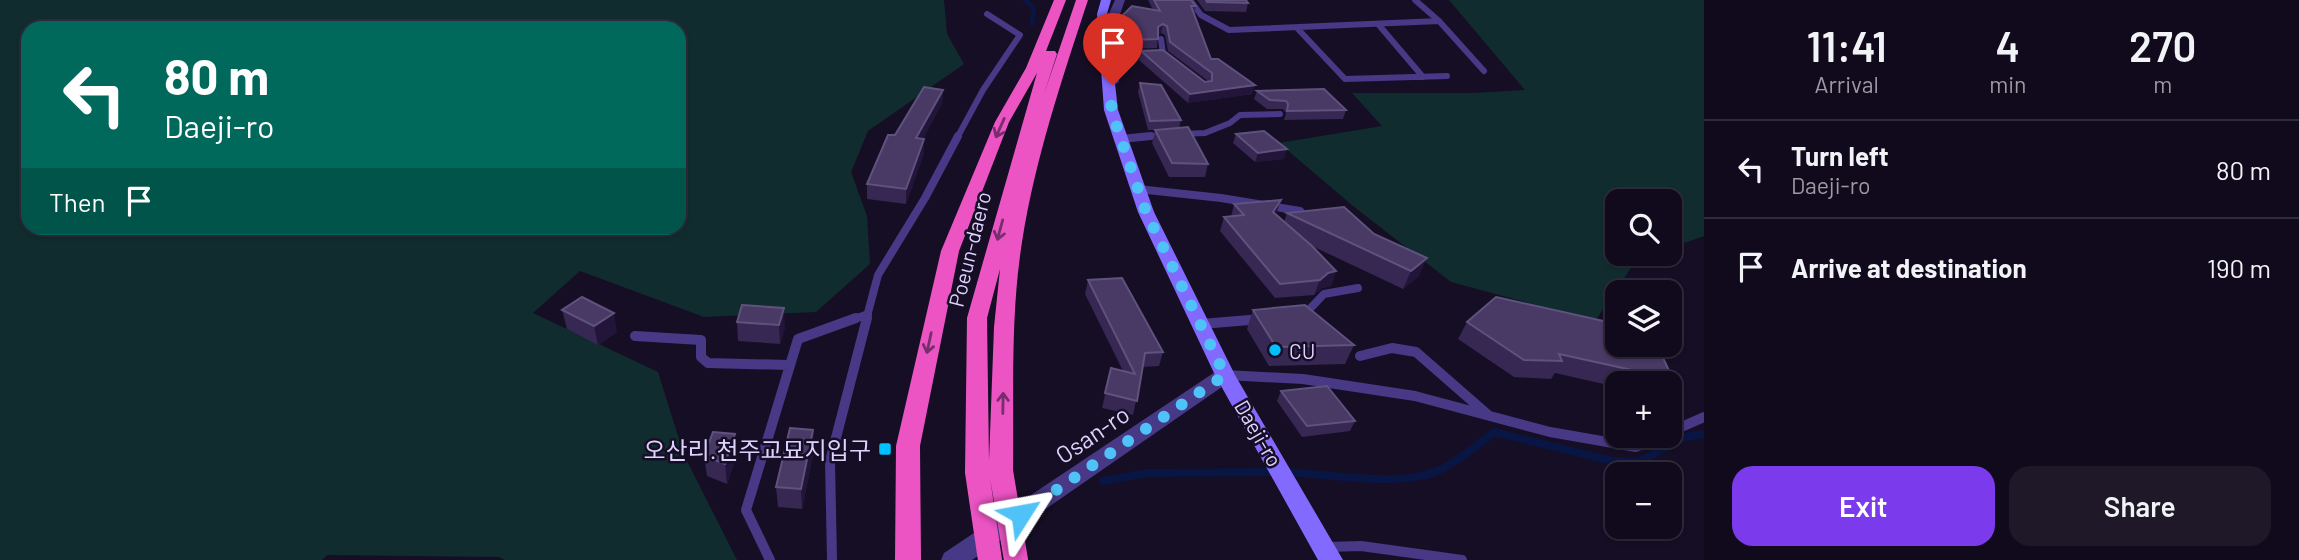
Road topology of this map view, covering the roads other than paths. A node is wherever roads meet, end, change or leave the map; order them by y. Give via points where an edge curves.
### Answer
1 (1082, 0) edge
2 (1106, 0) edge
3 (1120, 0) edge
4 (1190, 0) edge
5 (1415, 0) edge
6 (1062, 7) edge
7 (987, 13) dead end
8 (1439, 21) junction
9 (1378, 24) junction
10 (1297, 28) junction
11 (1161, 39) edge
12 (1112, 49) junction
13 (1051, 52) junction
14 (1163, 54) junction
15 (1174, 62) edge
16 (1033, 68) junction
17 (1484, 71) dead end
18 (1447, 76) dead end
19 (1423, 77) junction
20 (1111, 110) junction
21 (1280, 114) dead end
22 (1121, 139) junction
23 (1138, 189) junction
24 (1300, 211) edge
25 (1358, 288) dead end
26 (868, 314) junction
27 (1293, 317) edge
28 (1269, 319) edge
29 (1201, 324) junction
30 (635, 336) dead end
31 (1360, 356) dead end
32 (789, 365) junction
33 (1225, 375) junction
34 (1488, 415) junction
35 (1704, 416) edge
36 (1682, 426) edge
37 (1605, 442) edge
38 (989, 471) junction
39 (1327, 553) edge
40 (770, 560) edge
41 (832, 560) edge
42 (908, 560) edge
43 (953, 560) edge
44 (990, 560) edge
45 (1016, 560) edge
46 (1462, 560) edge

38 -> 1 highway, Poeun-daero via 1013,243
2 - 20 main road, Daeji-ro via 1102,14
3 - 12 street, Daeji-ro via 1112,20
4 - 10 lane via 1211,22 1229,30
5 - 8 lane
6 - 13 highway, Poeun-daero
6 - 16 highway
7 - 26 lane via 1020,35 983,90 878,275
8 - 9 lane
8 - 17 lane
9 - 10 lane
9 - 19 lane
10 - 19 lane via 1345,79
11 - 14 lane
12 - 14 lane via 1128,55
12 - 20 street, Daeji-ro
13 - 16 highway
13 -> 38 highway, Poeun-daero via 977,318
14 - 15 lane
16 -> 42 highway via 1002,122 950,251 908,446
18 - 19 lane
20 - 22 main road, Daeji-ro
21 - 22 lane via 1240,115 1205,133
22 - 23 main road, Daeji-ro
23 - 24 lane
23 - 29 main road, Daeji-ro
25 - 27 lane via 1324,294 1303,317
26 - 32 lane via 798,339
26 - 41 lane via 830,461
28 - 29 lane
29 - 33 main road, Daeji-ro
30 - 32 lane via 701,340 701,357 708,363
31 - 34 lane via 1392,348 1416,352
32 - 40 lane via 746,510
33 - 34 lane via 1303,379 1403,394
33 - 39 main road, Daeji-ro
33 - 43 street, Osan-ro
34 - 37 lane
35 - 36 lane
38 - 44 highway, Poeun-daero, bridge
38 - 45 highway, Poeun-daero, bridge
39 - 46 lane via 1361,547

